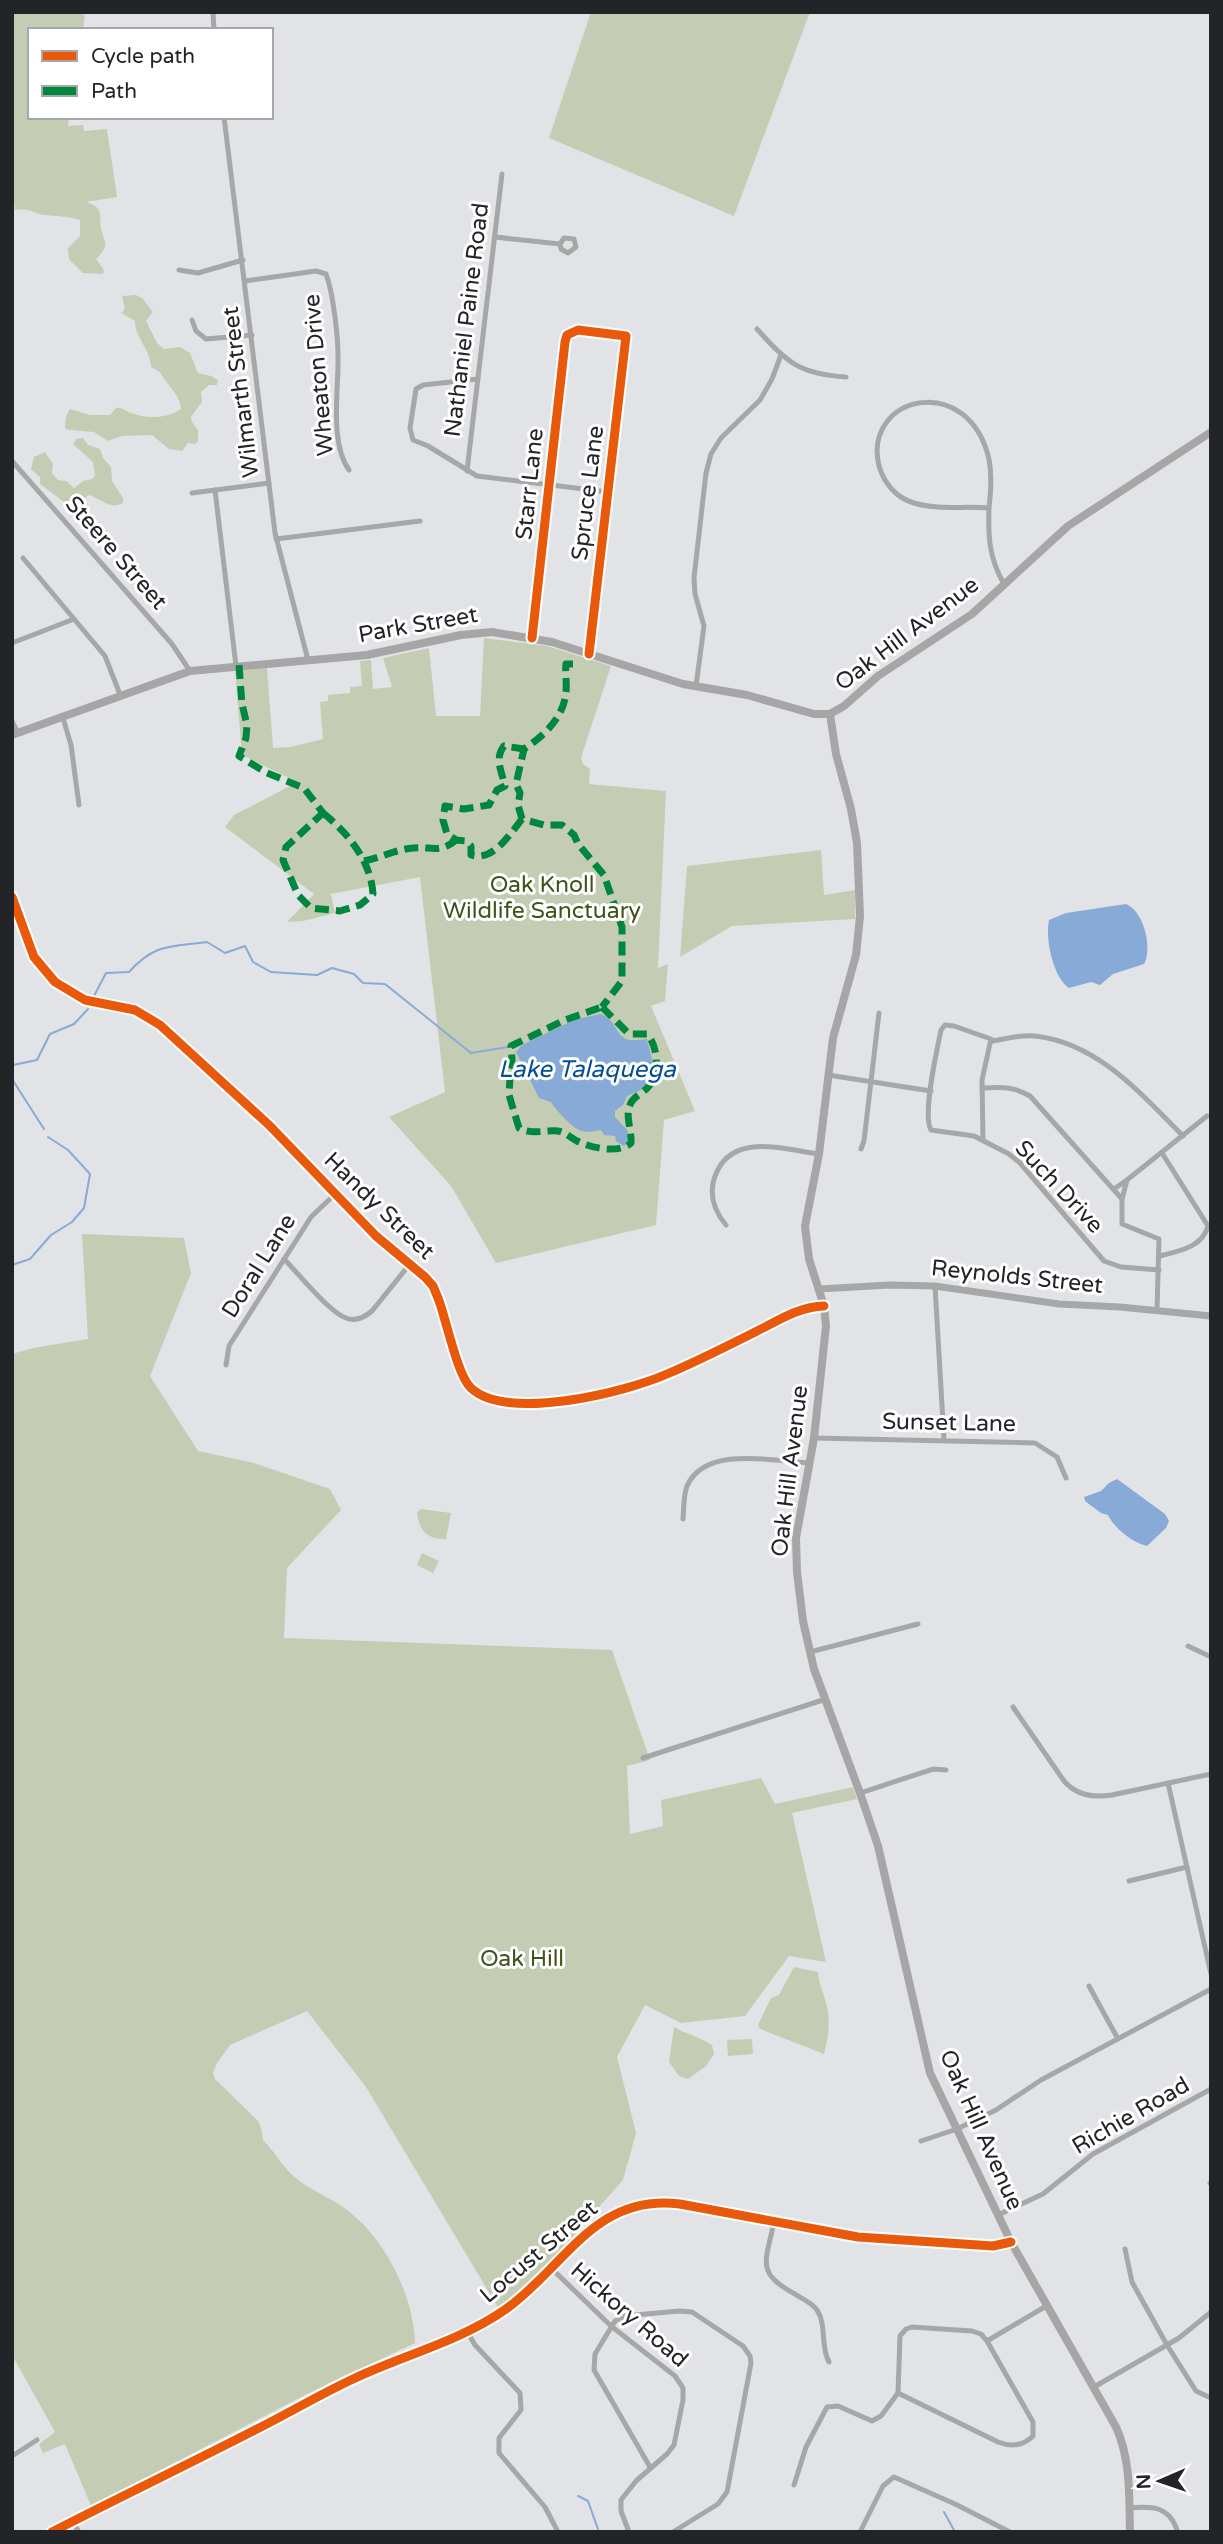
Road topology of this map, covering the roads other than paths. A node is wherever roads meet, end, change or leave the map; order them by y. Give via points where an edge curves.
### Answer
1 (224, 119) edge
2 (502, 174) dead end
3 (495, 237) junction
4 (560, 244) dead end
5 (243, 261) junction
6 (179, 270) dead end
7 (245, 281) junction
8 (192, 320) dead end
9 (757, 329) dead end
10 (253, 335) junction
11 (567, 335) joint
12 (781, 355) junction
13 (846, 377) dead end
14 (478, 379) junction
15 (1211, 432) edge
16 (12, 461) edge
17 (349, 470) dead end
18 (467, 471) junction
19 (269, 483) junction
20 (549, 486) junction
21 (215, 489) junction
22 (608, 492) junction
23 (192, 493) dead end
24 (989, 508) junction
25 (420, 521) dead end
26 (276, 539) junction
27 (23, 558) dead end
28 (1004, 584) junction
29 (74, 619) junction
30 (532, 638) junction
31 (12, 643) edge
32 (589, 654) junction
33 (308, 660) junction
34 (236, 666) junction
35 (190, 671) junction
36 (696, 686) junction
37 (121, 697) junction
38 (830, 714) junction
39 (63, 718) junction
40 (12, 721) edge
41 (15, 734) edge
42 (79, 805) dead end
43 (12, 897) edge
44 (879, 1013) dead end
45 (992, 1041) junction
46 (828, 1075) junction
47 (871, 1082) junction
48 (982, 1088) junction
49 (931, 1091) junction
50 (1208, 1116) dead end
51 (1182, 1136) junction
52 (984, 1139) junction
53 (861, 1149) dead end
54 (1162, 1153) junction
55 (819, 1154) junction
56 (1127, 1180) junction
57 (1114, 1189) junction
58 (335, 1194) junction
59 (1122, 1199) junction
60 (726, 1225) dead end
61 (1160, 1256) junction
62 (285, 1259) junction
63 (409, 1265) junction
64 (1159, 1270) junction
65 (935, 1286) junction
66 (819, 1289) junction
67 (824, 1306) junction
68 (1157, 1310) junction
69 (1211, 1316) edge
70 (226, 1365) dead end
71 (814, 1438) junction
72 (944, 1440) junction
73 (810, 1464) junction
74 (1066, 1478) dead end
75 (684, 1520) dead end
76 (918, 1624) dead end
77 (1188, 1646) dead end
78 (810, 1652) junction
79 (1211, 1657) edge
80 (826, 1699) junction
81 (1013, 1707) dead end
82 (643, 1758) dead end
83 (946, 1770) dead end
84 (1211, 1774) edge
85 (1168, 1783) junction
86 (860, 1793) junction
87 (1187, 1867) junction
88 (1129, 1881) dead end
89 (1211, 1974) edge
90 (1088, 1986) dead end
91 (1211, 1989) edge
92 (1118, 2039) junction
93 (1211, 2089) edge
94 (957, 2130) junction
95 (921, 2141) dead end
96 (998, 2215) junction
97 (774, 2222) junction
98 (1011, 2242) junction
99 (1125, 2249) dead end
100 (551, 2268) junction
101 (1048, 2305) junction
102 (1211, 2312) edge
103 (611, 2326) junction
104 (468, 2333) junction
105 (987, 2341) junction
106 (1167, 2345) junction
107 (829, 2362) dead end
108 (1094, 2387) junction
109 (898, 2393) junction
110 (1211, 2398) edge
111 (37, 2440) dead end
112 (12, 2456) edge
113 (650, 2467) junction
114 (794, 2485) dead end
115 (1129, 2508) junction
116 (72, 2522) junction
117 (1177, 2530) dead end
118 (52, 2532) edge
119 (79, 2532) edge
120 (558, 2532) edge
121 (629, 2532) edge
122 (673, 2532) edge
123 (860, 2532) edge
124 (1010, 2532) edge
125 (1130, 2532) edge

1 - 5 street, Wilmarth Street
2 - 3 street, Nathaniel Paine Road
3 - 4 street
3 - 14 street, Nathaniel Paine Road
5 - 6 street via 198,274
5 - 7 street, Wilmarth Street
7 - 10 street, Wilmarth Street
7 - 17 street, Wheaton Drive via 316,271 326,274 338,351 335,395 341,453
8 - 10 street via 206,339
9 - 12 street
10 - 19 street, Wilmarth Street
11 - 20 street, Starr Lane
11 - 22 street, Spruce Lane via 578,330 626,336
12 - 13 street via 812,373
12 - 36 street via 767,389 721,438 708,463 694,578 704,626
14 - 18 street, Nathaniel Paine Road
14 - 18 street via 416,389 410,428 413,440
15 - 28 main road, Oak Hill Avenue via 1051,539
16 - 35 street, Steere Street via 172,644
18 - 20 street via 494,480
19 - 21 street
19 - 26 street, Wilmarth Street
20 - 22 street
20 - 30 street, Starr Lane
21 - 23 street
21 - 34 street
22 - 32 street, Spruce Lane
24 - 24 street via 915,503 890,488 877,456 879,439 894,415 930,401 965,415 988,458
24 - 28 street via 989,547
25 - 26 street
26 - 33 street, Wilmarth Street
27 - 29 street
28 - 38 main road, Oak Hill Avenue via 955,627 878,676
29 - 31 street
29 - 37 street via 104,656
30 - 32 main road, Park Street
30 - 33 main road, Park Street via 477,633 387,652
32 - 36 main road, Park Street
33 - 34 main road, Park Street
34 - 35 main road, Park Street
35 - 37 main road, Park Street
36 - 38 main road, Park Street
37 - 39 main road, Park Street
38 - 46 main road, Oak Hill Avenue via 856,834 860,906 856,955 833,1038
39 - 41 main road, Park Street
39 - 42 street
40 - 41 street
43 - 58 street, Handy Street via 34,957 55,982 85,1000 135,1010 155,1020
44 - 47 street
45 - 48 street
45 - 49 street via 945,1025
45 - 51 street via 1028,1035 1087,1053 1130,1084
46 - 47 street
46 - 55 main road, Oak Hill Avenue
47 - 49 street
47 - 53 street
48 - 52 street
48 - 57 street via 1007,1086 1030,1096
49 - 52 street, Such Drive via 931,1130
50 - 51 street
51 - 54 street
52 - 64 street, Such Drive via 1020,1163 1104,1261
54 - 56 street
54 - 61 street via 1208,1226 1195,1244
55 - 60 street via 759,1146 734,1151 718,1169 712,1189 717,1214
55 - 66 main road, Oak Hill Avenue via 805,1226
56 - 57 street
56 - 59 street
57 - 59 street
58 - 62 street, Doral Lane via 311,1217
58 - 63 street, Handy Street
59 - 61 street via 1122,1224 1159,1239
61 - 64 street
62 - 63 street via 339,1314 354,1320 372,1311
62 - 70 street, Doral Lane via 229,1346
63 - 67 street, Handy Street via 433,1286 466,1381 482,1395 516,1404 554,1402 649,1382 799,1310
64 - 68 street
65 - 66 street, Reynolds Street
65 - 68 street, Reynolds Street via 1059,1304
65 - 72 street
66 - 67 main road, Oak Hill Avenue
67 - 71 main road, Oak Hill Avenue via 825,1340
68 - 69 street, Reynolds Street
71 - 72 street, Sunset Lane
71 - 73 main road, Oak Hill Avenue
72 - 74 street, Sunset Lane via 1035,1443 1057,1457
73 - 75 street via 727,1458 713,1462 699,1470 687,1488
73 - 78 main road, Oak Hill Avenue via 796,1560
76 - 78 street
77 - 79 street
78 - 80 main road, Oak Hill Avenue
80 - 82 street
80 - 86 main road, Oak Hill Avenue
81 - 85 street via 1064,1781 1079,1793 1105,1797
83 - 86 street via 933,1769
84 - 85 street
85 - 87 street
86 - 94 main road, Oak Hill Avenue via 880,1855 926,2059
87 - 88 street
87 - 89 street
90 - 92 street
91 - 92 street
92 - 94 street
93 - 96 street, Richie Road via 1093,2154 1043,2194
94 - 95 street
94 - 96 main road, Oak Hill Avenue
96 - 98 main road, Oak Hill Avenue
97 - 98 street, Locust Street via 886,2241 993,2246
97 - 100 street, Locust Street via 680,2203 637,2206 598,2224
97 - 107 street via 767,2256 769,2274 775,2284 815,2308
98 - 101 main road, Oak Hill Avenue
99 - 106 street via 1132,2281
100 - 103 street, Hickory Road
100 - 104 street, Locust Street via 513,2304
101 - 105 street
101 - 108 main road, Oak Hill Avenue
102 - 106 street
103 - 113 street via 595,2354 594,2370
103 - 113 street, Hickory Road via 675,2376 683,2388 674,2445
103 - 122 street via 625,2316 692,2312 735,2339 750,2356 727,2492 718,2504
104 - 116 street, Locust Street via 338,2386
104 - 120 street via 520,2393 521,2410 499,2438 499,2453 545,2507
105 - 109 street via 981,2334 965,2330 906,2329 900,2339
105 - 109 street via 1033,2422 1035,2431 1025,2442 998,2442
106 - 108 street
106 - 110 street via 1196,2391
108 - 115 main road, Oak Hill Avenue via 1124,2449
109 - 114 street via 872,2421 838,2406 827,2407 806,2447
111 - 112 street
113 - 121 street, Hickory Road via 621,2500
115 - 117 street via 1166,2512
115 - 125 main road, Oak Hill Avenue
116 - 118 street, Locust Street
116 - 119 street
123 - 124 street via 883,2486 894,2477

